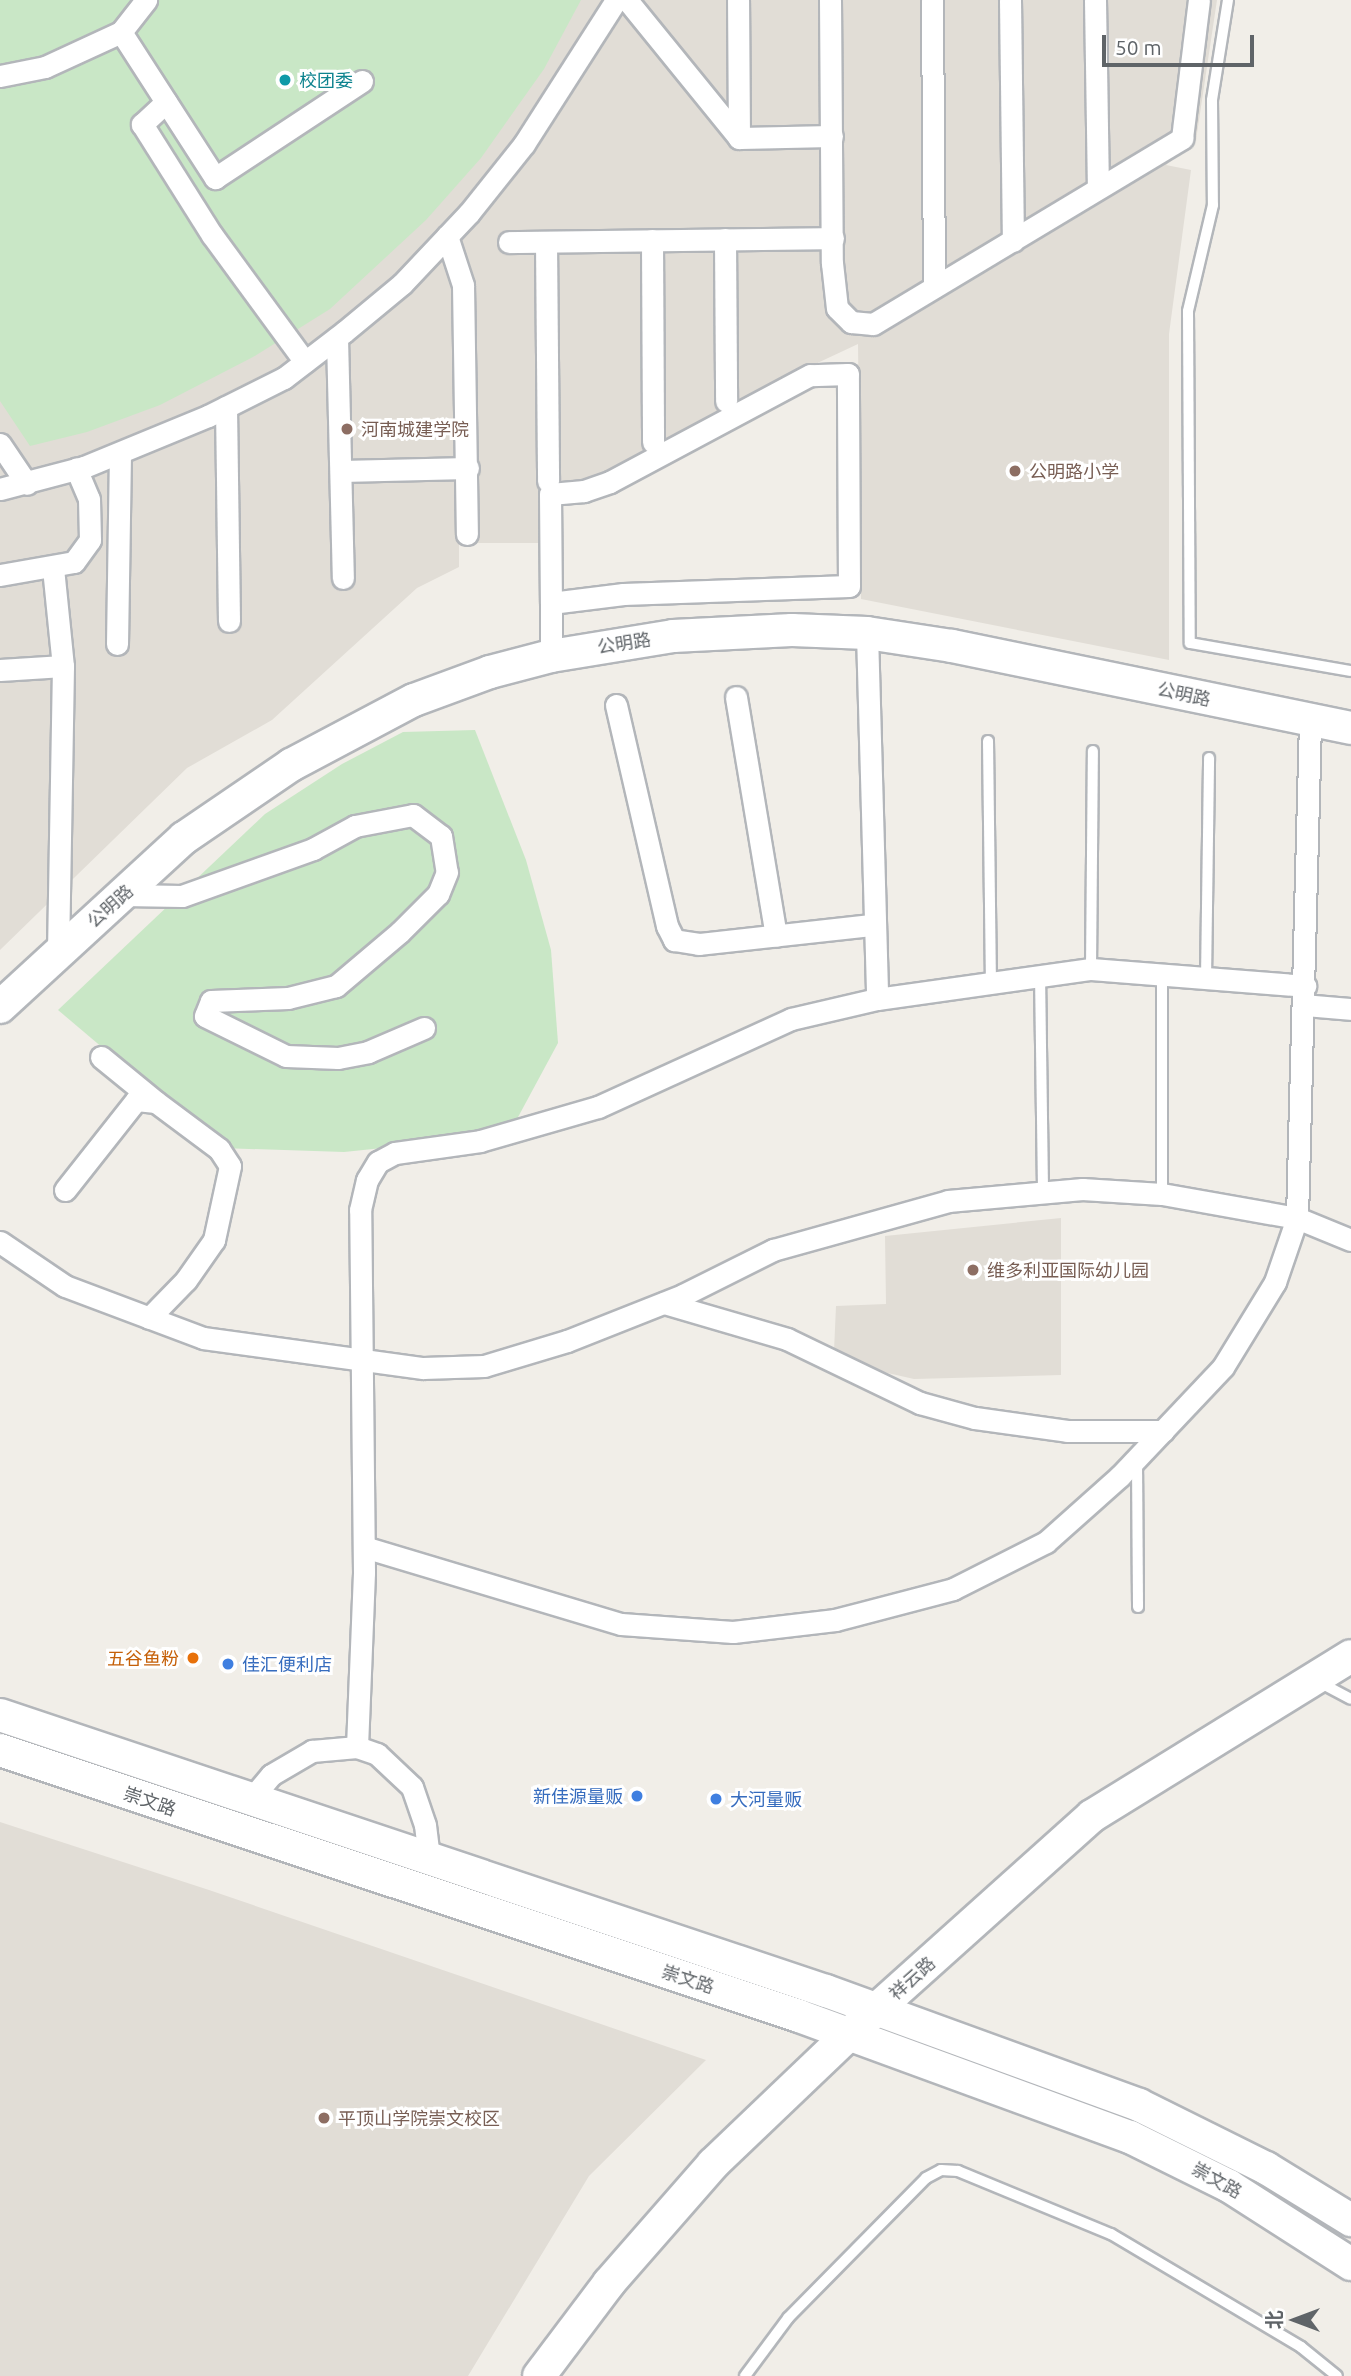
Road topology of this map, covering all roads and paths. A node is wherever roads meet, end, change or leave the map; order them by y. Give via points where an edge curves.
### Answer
1 (146, 0) edge
2 (616, 0) edge
3 (627, 0) edge
4 (738, 0) edge
5 (830, 0) edge
6 (932, 0) edge
7 (1010, 0) edge
8 (1095, 0) edge
9 (1199, 0) edge
10 (1228, 0) edge
11 (121, 32) junction
12 (0, 76) edge
13 (362, 81) dead end
14 (166, 102) junction
15 (832, 136) junction
16 (739, 138) junction
17 (1098, 186) junction
18 (447, 236) junction
19 (833, 238) junction
20 (725, 239) junction
21 (652, 240) junction
22 (1013, 241) junction
23 (509, 242) dead end
24 (546, 242) junction
25 (934, 288) junction
26 (337, 338) junction
27 (306, 362) junction
28 (726, 401) dead end
29 (226, 407) junction
30 (653, 442) dead end
31 (0, 444) edge
32 (120, 454) junction
33 (468, 468) junction
34 (76, 469) junction
35 (341, 471) junction
36 (548, 481) dead end
37 (27, 484) junction
38 (0, 489) edge
39 (467, 534) dead end
40 (53, 568) junction
41 (0, 575) edge
42 (344, 579) dead end
43 (551, 603) junction
44 (229, 621) dead end
45 (867, 633) junction
46 (117, 644) dead end
47 (551, 656) junction
48 (63, 666) junction
49 (0, 670) edge
50 (1351, 671) edge
51 (736, 697) dead end
52 (616, 705) dead end
53 (1310, 721) junction
54 (1351, 729) edge
55 (988, 741) dead end
56 (1093, 751) dead end
57 (1209, 758) dead end
58 (123, 895) junction
59 (872, 925) junction
60 (776, 936) junction
61 (58, 952) junction
62 (1091, 969) junction
63 (1040, 974) junction
64 (1161, 975) junction
65 (1206, 979) junction
66 (991, 981) junction
67 (1305, 995) junction
68 (877, 999) junction
69 (0, 1007) edge
70 (1351, 1009) edge
71 (424, 1028) dead end
72 (101, 1058) dead end
73 (156, 1102) junction
74 (65, 1190) dead end
75 (1044, 1192) junction
76 (1162, 1194) junction
77 (1297, 1218) junction
78 (1351, 1240) edge
79 (0, 1242) edge
80 (664, 1303) junction
81 (149, 1318) junction
82 (362, 1359) junction
83 (1163, 1431) junction
84 (1137, 1458) junction
85 (364, 1547) junction
86 (1138, 1607) dead end
87 (1351, 1656) edge
88 (1315, 1680) junction
89 (1351, 1699) edge
90 (0, 1716) edge
91 (357, 1747) junction
92 (0, 1750) edge
93 (251, 1799) junction
94 (429, 1858) junction
95 (878, 2009) junction
96 (849, 2034) junction
97 (1351, 2220) edge
98 (1351, 2264) edge
99 (539, 2376) edge
100 (745, 2376) edge
101 (1337, 2376) edge

1 - 11 street
2 - 18 street via 524,145
3 - 16 street
4 - 16 street
5 - 15 street
6 - 25 street
7 - 22 street
8 - 17 street
9 - 17 street via 1182,138
10 - 50 lane via 1212,100 1213,205 1188,311 1190,643
11 - 12 street via 45,67
11 - 14 street
13 - 14 street via 215,178
14 - 27 street via 142,124 212,235
15 - 16 street
15 - 19 street
17 - 22 street
18 - 26 street via 402,284
18 - 33 street via 463,285
19 - 20 street
19 - 25 street via 837,308 851,322 873,324
20 - 21 street
20 - 28 street
21 - 24 street
21 - 30 street
22 - 25 street
23 - 24 street
24 - 36 street
26 - 27 street
26 - 35 street
27 - 29 street
29 - 32 street
29 - 44 street
31 - 37 street
32 - 34 street
32 - 46 street
33 - 35 street
33 - 39 street
34 - 37 street
34 - 40 street via 89,499 90,540 74,562
35 - 42 street
37 - 38 street
40 - 41 street
40 - 48 street
43 - 43 street via 550,495 610,482 810,374 848,374 849,586 623,594
43 - 47 street
45 - 47 main road, 公明路 via 685,635
45 - 53 main road, 公明路 via 952,646
45 - 59 street
47 - 58 main road, 公明路 via 414,700 345,734 222,810
48 - 49 street
48 - 61 street
51 - 60 street
52 - 60 street via 674,940 699,944
53 - 54 main road, 公明路
53 - 67 street
55 - 66 lane
56 - 62 lane
57 - 65 lane
58 - 61 main road, 公明路
58 - 71 street via 182,896 313,849 355,826 413,815 441,835 447,872 438,894 400,932 336,986 288,998 211,1001 205,1016 286,1056 338,1058 368,1052
59 - 60 street
59 - 68 street
61 - 69 main road, 公明路
62 - 63 street
62 - 64 street
63 - 66 street
63 - 75 lane
64 - 65 street
64 - 76 lane
65 - 67 street
66 - 68 street
67 - 70 street
67 - 77 street
68 - 82 street via 790,1019 598,1107 480,1141 395,1153 378,1162 367,1180 360,1210
72 - 73 street
73 - 74 street via 136,1100
73 - 81 street via 219,1149 230,1166 214,1240 186,1280
75 - 76 street via 1083,1189
75 - 80 street via 948,1201 773,1250
76 - 77 street
77 - 78 street
77 - 83 street via 1275,1282 1223,1367
79 - 81 street via 65,1286
80 - 82 street via 567,1341 484,1366 423,1368
80 - 83 street via 788,1339 920,1403 975,1418 1067,1431
81 - 82 street via 202,1338
82 - 85 street
83 - 84 street
84 - 85 street via 1046,1542 953,1589 835,1620 733,1632 621,1624
84 - 86 lane
85 - 91 street
87 - 88 main road, 祥云路
88 - 89 lane
88 - 95 main road, 祥云路 via 1092,1816
90 - 93 main road, 崇文路
91 - 93 street via 312,1751 271,1775
91 - 94 street via 377,1754 412,1787 425,1825
92 - 96 main road, 崇文路
93 - 94 main road, 崇文路
94 - 95 main road, 崇文路
95 - 96 main road, 祥云路
95 - 97 main road, 崇文路 via 1189,2127
96 - 98 main road, 崇文路 via 1181,2160 1286,2219
96 - 99 main road, 祥云路 via 713,2164 608,2283
100 - 101 lane via 788,2318 926,2178 941,2170 958,2171 1111,2234 1301,2347

